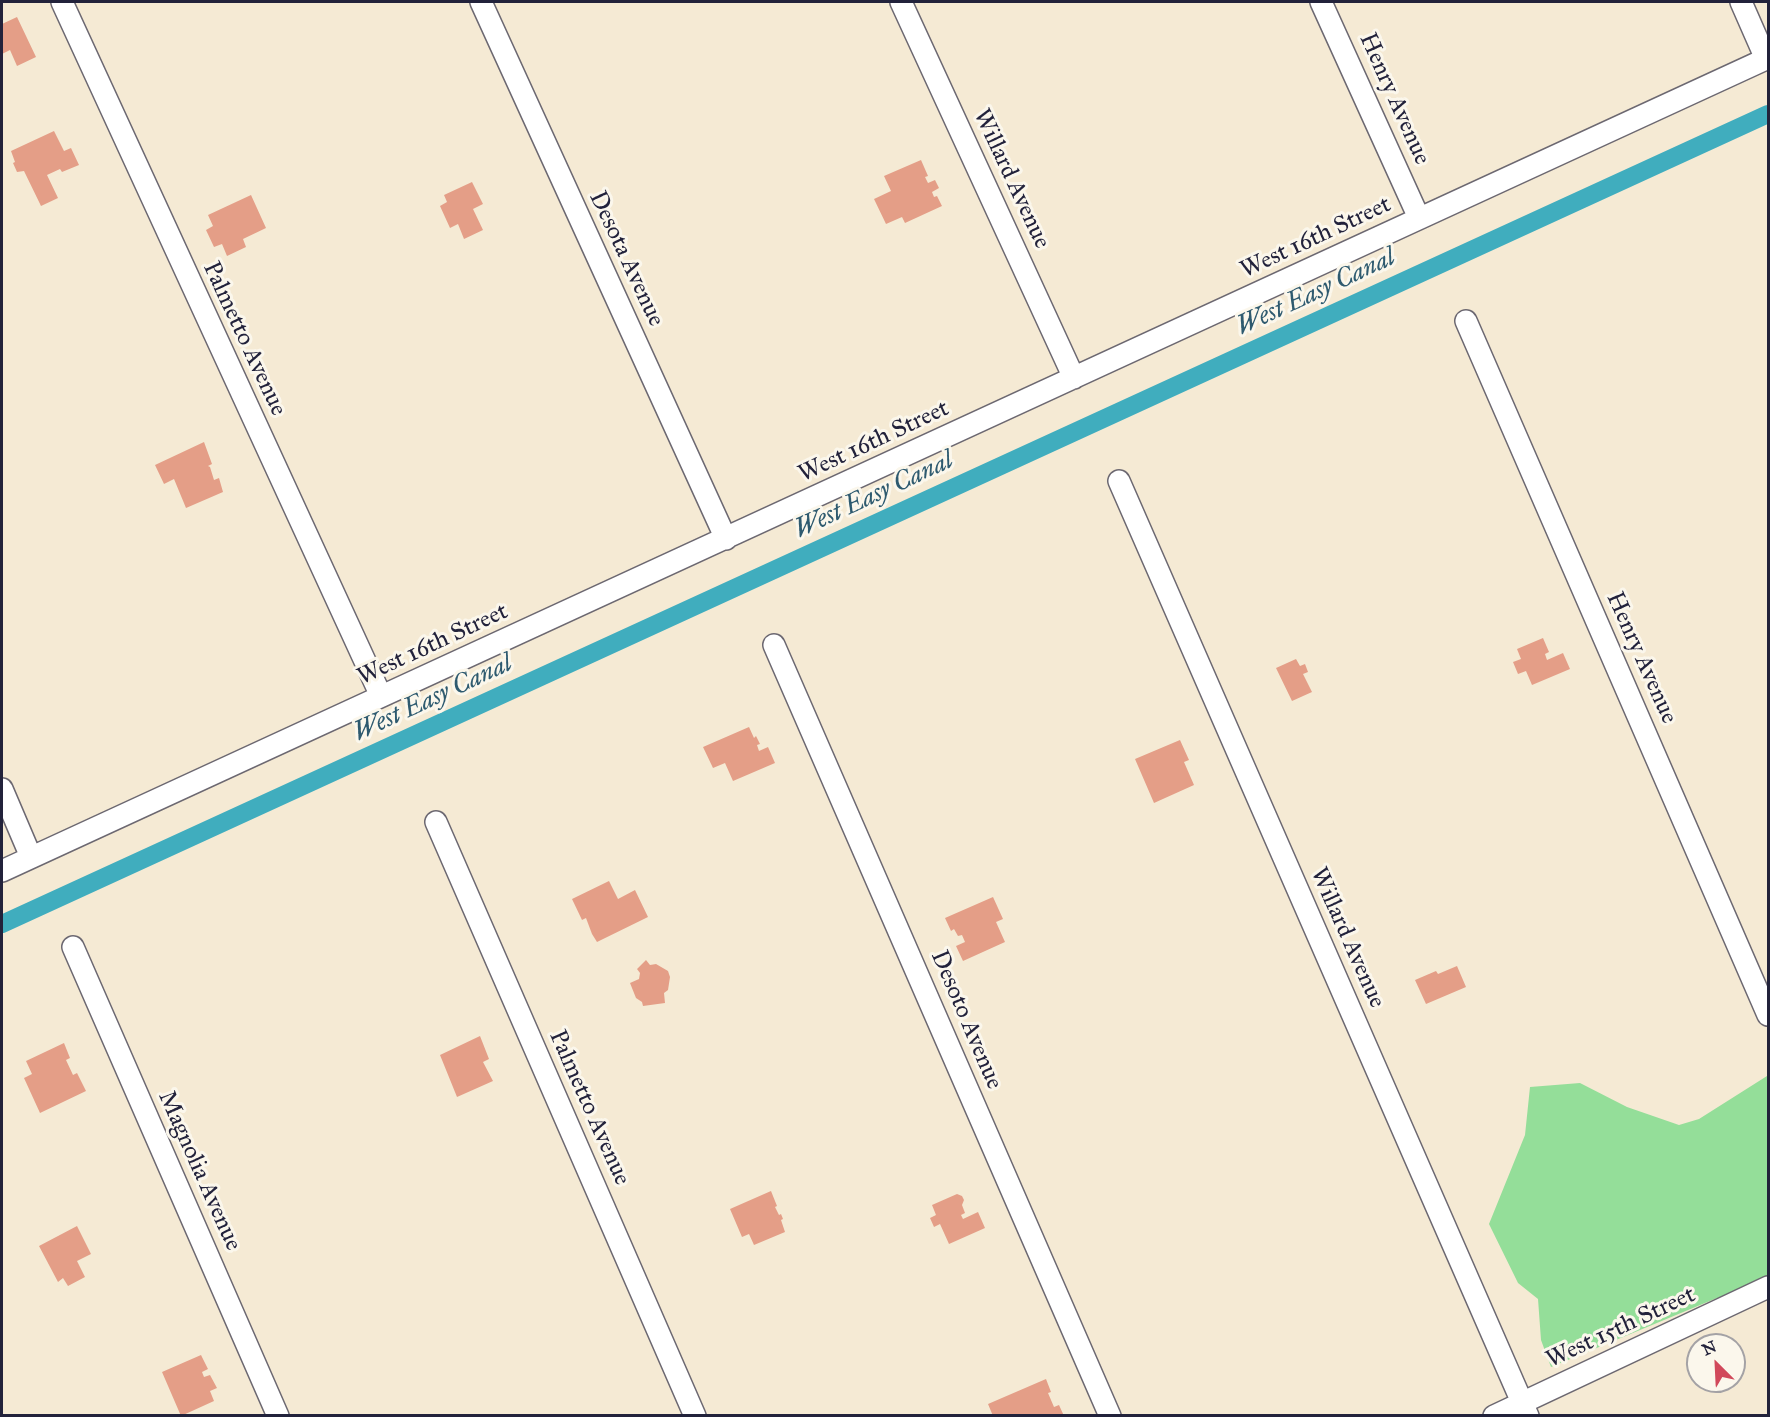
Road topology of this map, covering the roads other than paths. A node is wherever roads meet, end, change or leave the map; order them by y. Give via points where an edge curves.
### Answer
1 (62, 2) edge
2 (481, 2) edge
3 (902, 2) edge
4 (1321, 2) edge
5 (1741, 2) edge
6 (1767, 59) edge
7 (1419, 218) junction
8 (1466, 321) dead end
9 (1074, 378) junction
10 (1119, 481) dead end
11 (726, 539) junction
12 (774, 645) dead end
13 (381, 696) junction
14 (2, 789) edge
15 (436, 822) dead end
16 (31, 857) junction
17 (2, 871) edge
18 (73, 946) dead end
19 (1768, 1015) edge
20 (1768, 1287) edge
21 (1525, 1409) edge
22 (278, 1416) edge
23 (695, 1416) edge
24 (1110, 1416) edge
25 (1494, 1416) edge

1 - 13 street, Palmetto Avenue
2 - 11 street, Desota Avenue
3 - 9 street, Willard Avenue
4 - 7 street, Henry Avenue
5 - 6 street
6 - 7 street, West 16th Street
7 - 9 street, West 16th Street
8 - 19 street, Henry Avenue
9 - 11 street, West 16th Street
10 - 21 street, Willard Avenue
11 - 13 street, West 16th Street
12 - 24 street, Desoto Avenue
13 - 16 street, West 16th Street
14 - 16 street
15 - 23 street, Palmetto Avenue
16 - 17 street, West 16th Street
18 - 22 street, Magnolia Avenue
20 - 21 street, West 15th Street
21 - 25 street, West 15th Street

